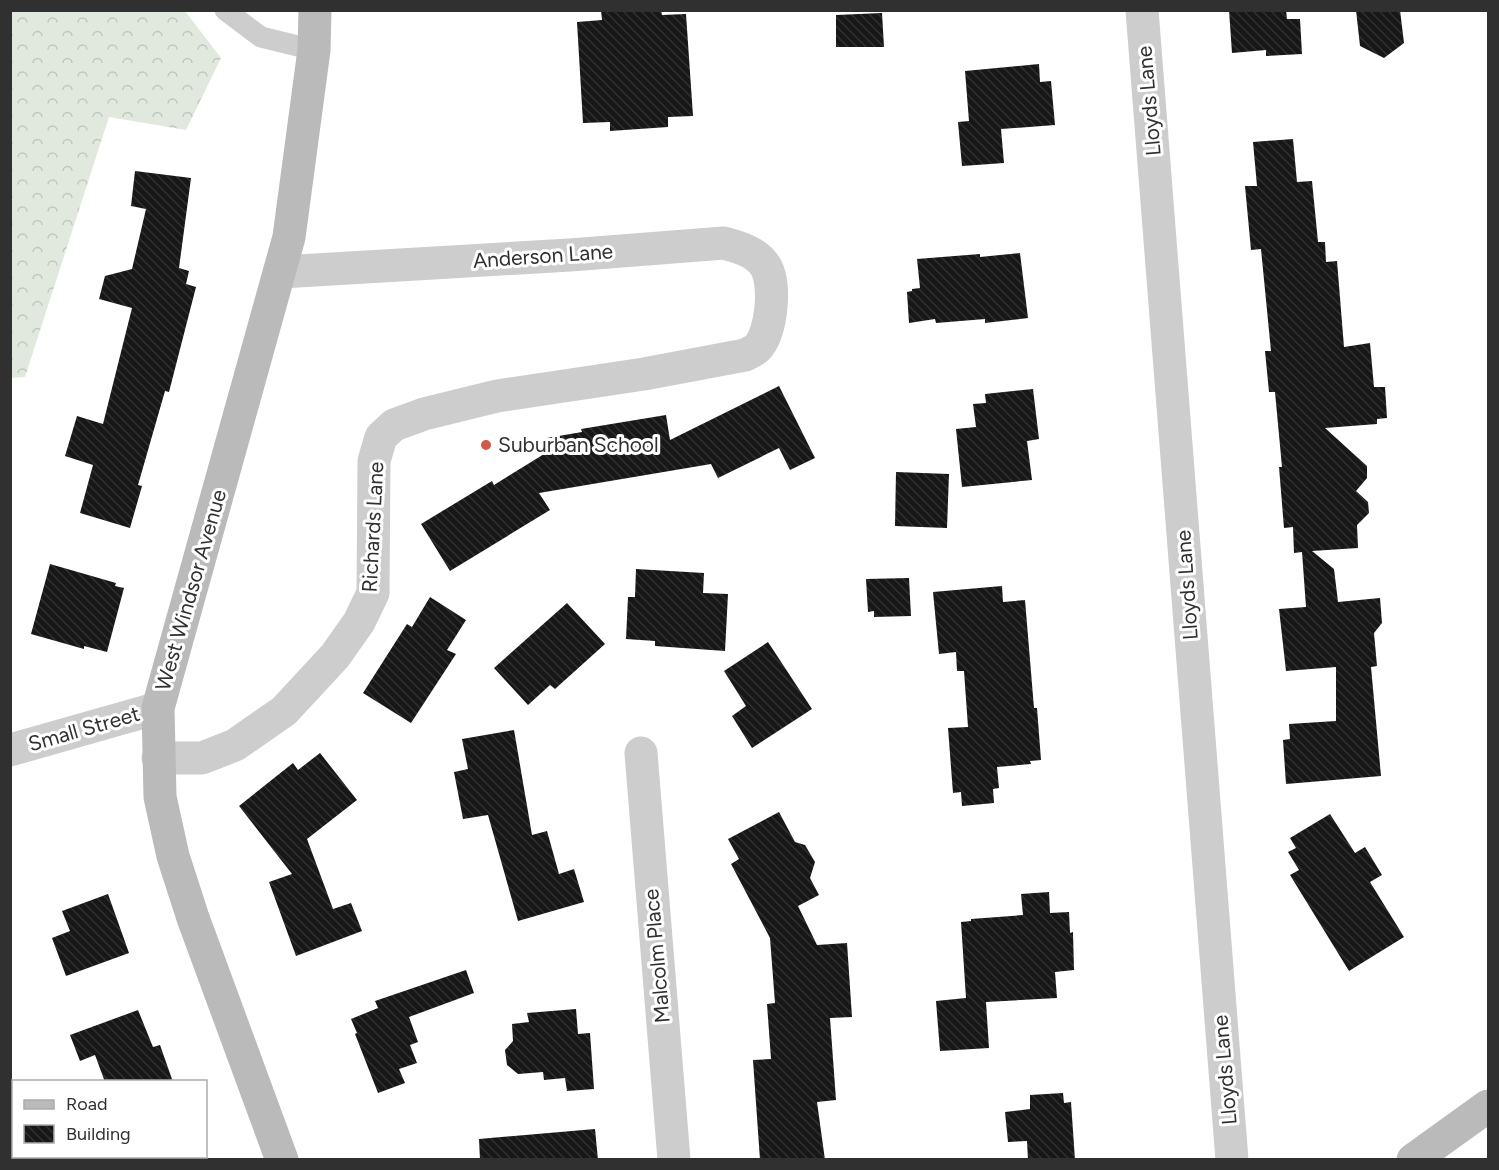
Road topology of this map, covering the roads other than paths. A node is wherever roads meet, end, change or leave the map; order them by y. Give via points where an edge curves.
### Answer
1 (225, 10) edge
2 (315, 10) edge
3 (1142, 10) edge
4 (314, 50) junction
5 (281, 272) junction
6 (772, 298) joint
7 (158, 708) junction
8 (10, 750) edge
9 (641, 753) dead end
10 (158, 758) junction
11 (1488, 1106) edge
12 (282, 1160) edge
13 (674, 1160) edge
14 (1232, 1160) edge
15 (1413, 1160) edge

1 - 4 lane via 261,37
2 - 4 street, West Windsor Avenue
3 - 14 street, Lloyds Lane
4 - 5 street, West Windsor Avenue
5 - 6 street, Anderson Lane via 724,243 747,250 765,264
5 - 7 street, West Windsor Avenue
6 - 10 street, Richards Lane via 758,347 745,355 497,396 394,425 381,437 374,461 373,593 335,656 284,711 235,745 202,758
7 - 8 street, Small Street
7 - 10 street, West Windsor Avenue
9 - 13 street, Malcolm Place
10 - 12 street, West Windsor Avenue via 160,797 173,856
11 - 15 street

